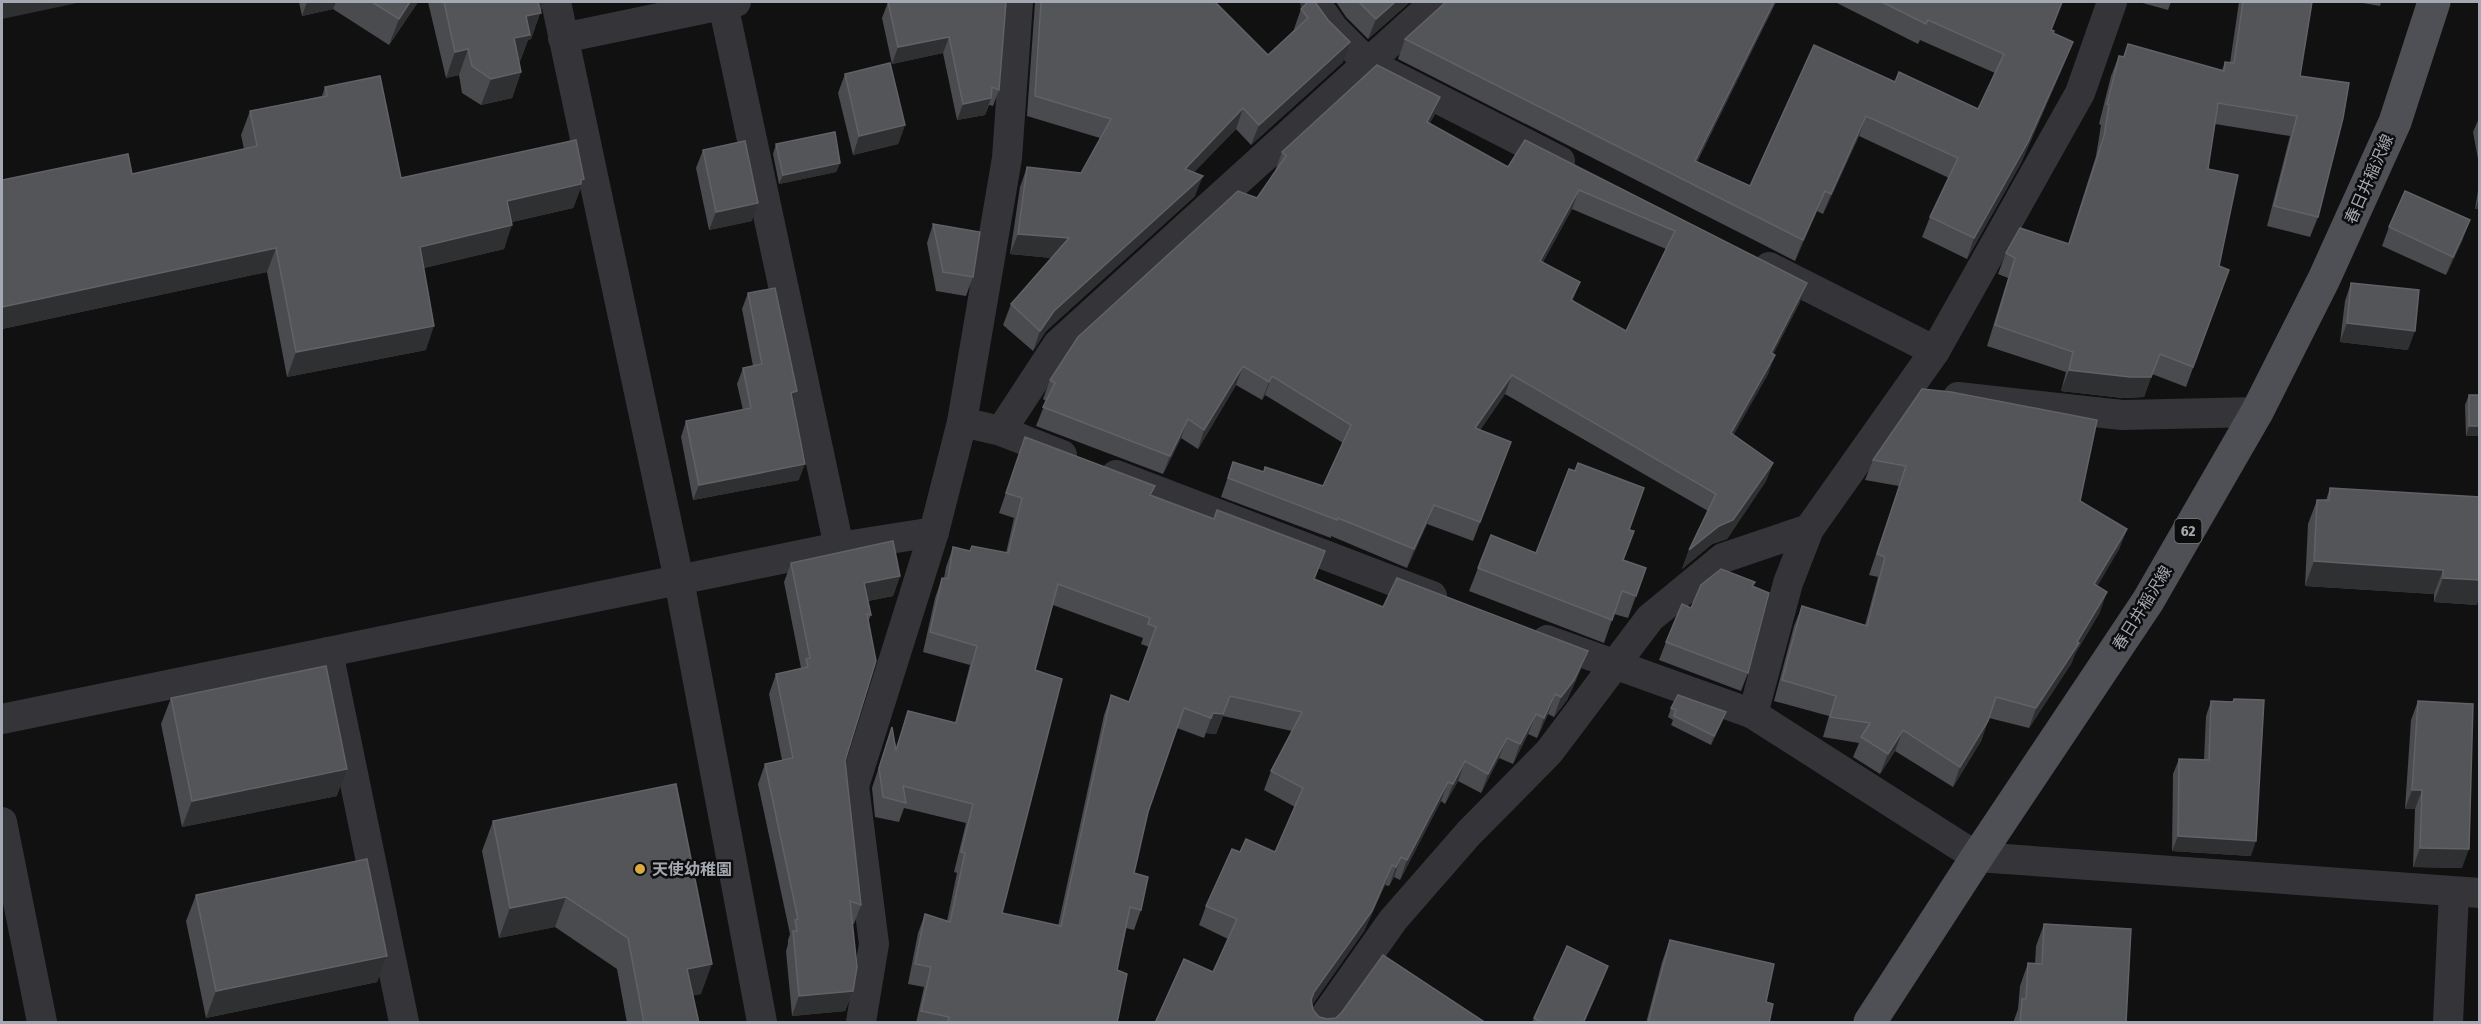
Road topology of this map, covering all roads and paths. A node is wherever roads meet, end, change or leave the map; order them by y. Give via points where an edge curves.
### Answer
1 (556, 2) edge
2 (1018, 2) edge
3 (1315, 2) edge
4 (1435, 2) edge
5 (2112, 2) edge
6 (2434, 2) edge
7 (729, 3) edge
8 (563, 38) junction
9 (1368, 63) junction
10 (1589, 175) edge
11 (1746, 255) edge
12 (1935, 351) junction
13 (1907, 391) junction
14 (2257, 412) junction
15 (962, 422) junction
16 (1001, 431) junction
17 (1809, 530) junction
18 (934, 532) junction
19 (839, 547) junction
20 (679, 580) junction
21 (1458, 606) edge
22 (1524, 632) edge
23 (328, 652) junction
24 (1614, 666) junction
25 (1753, 714) junction
26 (2, 719) edge
27 (2, 822) edge
28 (1977, 857) junction
29 (2467, 893) edge
30 (42, 1023) edge
31 (404, 1023) edge
32 (762, 1023) edge
33 (861, 1023) edge
34 (1321, 1023) edge
35 (1870, 1023) edge
36 (2448, 1023) edge

1 - 8 street
2 - 15 street via 1007,158
3 - 9 street via 1333,28
4 - 9 street
5 - 12 street via 2080,93
6 - 14 main road, 春日井稲沢線 / 62 via 2395,122 2324,279
7 - 8 street
7 - 19 street
8 - 20 street
9 - 10 street
9 - 16 street via 1058,344
11 - 12 street
12 - 13 street
13 - 14 street via 2122,415
13 - 17 street
14 - 28 main road, 春日井稲沢線 / 62 via 2148,601
15 - 16 street
15 - 18 street
16 - 21 street
17 - 24 street via 1723,558 1650,618
17 - 25 street via 1788,583
18 - 19 street
18 - 33 street via 854,786 874,944
19 - 20 street
20 - 23 street
20 - 32 street
22 - 24 street
23 - 26 street
23 - 31 street
24 - 25 street
24 - 34 street via 1549,752 1469,833 1393,920
25 - 28 street
27 - 30 street
28 - 29 street
28 - 35 main road, 春日井稲沢線 / 62
29 - 36 street

